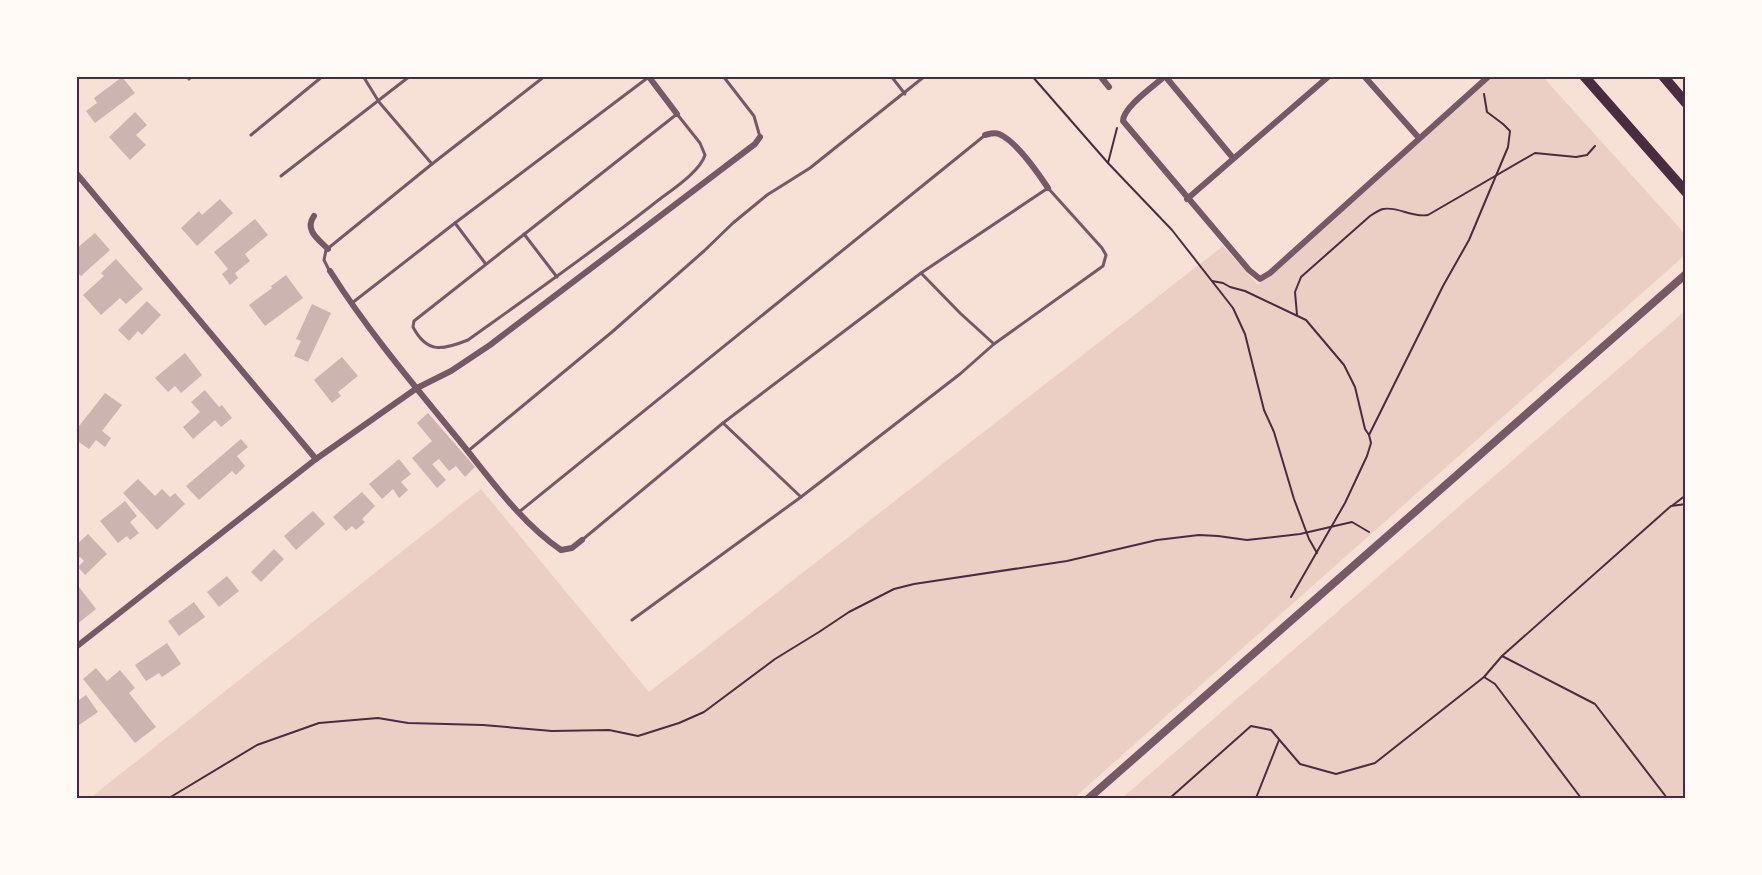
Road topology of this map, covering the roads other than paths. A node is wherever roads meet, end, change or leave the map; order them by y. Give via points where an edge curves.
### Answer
1 (323, 76) edge
2 (363, 76) edge
3 (410, 76) edge
4 (545, 76) edge
5 (723, 76) edge
6 (891, 76) edge
7 (925, 76) edge
8 (1101, 76) edge
9 (1165, 76) edge
10 (1329, 76) edge
11 (1364, 76) edge
12 (1489, 76) edge
13 (1584, 76) edge
14 (1663, 76) edge
15 (649, 77) edge
16 (1109, 87) dead end
17 (905, 94) junction
18 (379, 102) junction
19 (1686, 103) edge
20 (677, 114) junction
21 (251, 135) dead end
22 (985, 135) joint
23 (760, 137) joint
24 (1419, 138) junction
25 (1233, 158) junction
26 (432, 164) junction
27 (76, 173) edge
28 (280, 176) dead end
29 (1048, 188) junction
30 (1686, 192) edge
31 (1187, 199) junction
32 (314, 216) dead end
33 (455, 223) junction
34 (524, 234) junction
35 (328, 249) junction
36 (485, 263) junction
37 (330, 271) joint
38 (921, 273) junction
39 (1686, 274) edge
40 (557, 277) junction
41 (351, 304) junction
42 (994, 344) junction
43 (417, 388) junction
44 (723, 423) junction
45 (468, 451) junction
46 (316, 459) junction
47 (801, 497) junction
48 (519, 512) junction
49 (582, 540) joint
50 (632, 620) dead end
51 (76, 647) edge
52 (1089, 798) edge

1 - 21 lane
2 - 18 lane
3 - 18 lane
4 - 26 lane
5 - 23 lane via 754,116
6 - 17 lane
7 - 17 lane
8 - 16 street
9 - 25 street
9 - 31 street via 1129,108 1124,121
10 - 25 street
11 - 24 street
12 - 24 street
13 - 30 highway
14 - 19 highway
15 - 20 street
15 - 33 lane
17 - 45 lane via 741,216 612,332
18 - 26 lane
18 - 28 lane
20 - 34 lane
20 - 40 lane via 700,143 704,160
22 - 29 street via 998,133 1005,138
22 - 48 lane
23 - 43 street via 490,345
24 - 31 street via 1260,279
25 - 31 street
26 - 35 lane
27 - 46 street
29 - 38 lane
29 - 42 lane via 1102,248 1106,261
32 - 35 street via 310,228
33 - 36 lane
33 - 41 lane
34 - 36 lane
34 - 40 lane
35 - 37 lane via 324,260
36 - 40 lane via 414,321 420,340 444,348 468,340
37 - 41 street
38 - 42 lane
38 - 44 lane
39 - 52 street
41 - 43 street
42 - 47 lane
43 - 45 street
43 - 46 street
44 - 47 lane
44 - 49 lane
45 - 48 street
46 - 51 street
47 - 50 lane
48 - 49 street via 561,550

